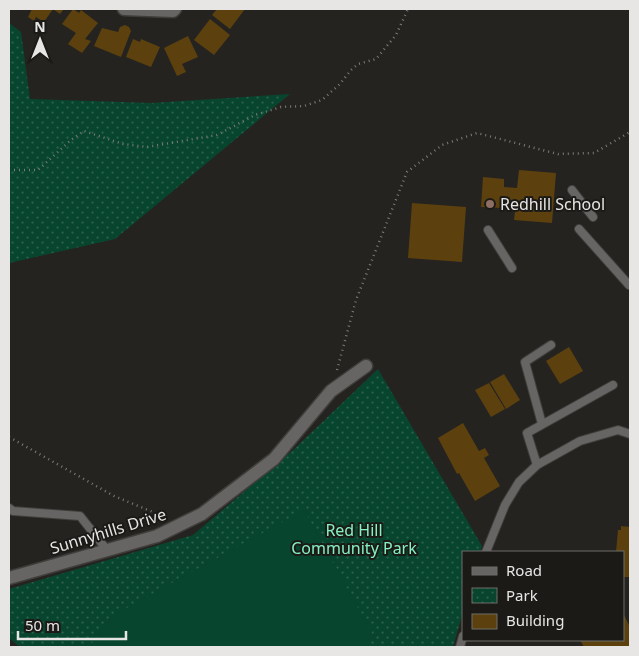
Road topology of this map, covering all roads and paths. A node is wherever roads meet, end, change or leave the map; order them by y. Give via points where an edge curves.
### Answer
1 (124, 9) edge
2 (175, 9) edge
3 (408, 9) edge
4 (630, 132) edge
5 (9, 170) edge
6 (572, 190) dead end
7 (593, 217) dead end
8 (579, 229) dead end
9 (488, 230) dead end
10 (512, 268) dead end
11 (629, 285) dead end
12 (551, 345) dead end
13 (366, 366) dead end
14 (613, 385) dead end
15 (331, 391) junction
16 (542, 424) junction
17 (630, 434) edge
18 (9, 437) edge
19 (537, 465) junction
20 (9, 508) edge
21 (182, 524) junction
22 (107, 550) junction
23 (486, 551) edge
24 (9, 578) edge

1 - 2 street
3 - 5 path via 396,35 376,60 358,64 322,100 255,115 218,135 147,147 123,144 84,131 38,170
4 - 15 path via 594,152 558,154 477,133 442,145 407,172 356,300
6 - 7 lane
8 - 11 lane
9 - 10 lane
12 - 16 lane via 525,362
13 - 15 street, Sunnyhills Drive
14 - 16 lane
15 - 21 street, Sunnyhills Drive via 274,459 202,514
16 - 19 lane via 527,433
17 - 19 lane via 618,430 580,441
18 - 21 path via 114,496
19 - 23 lane via 519,482
20 - 22 lane via 13,511 80,516
21 - 22 street, Sunnyhills Drive via 157,536
22 - 24 street, Sunnyhills Drive

